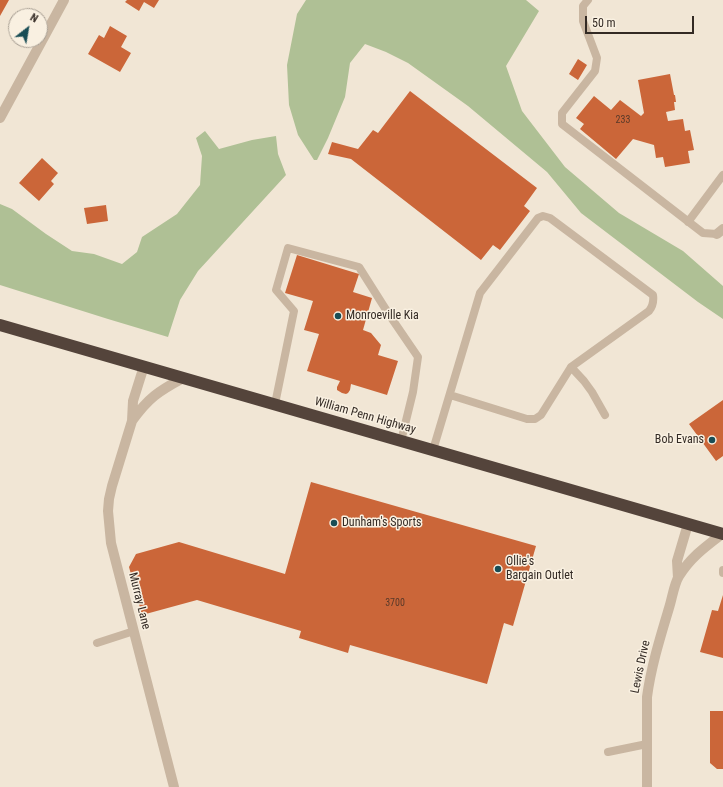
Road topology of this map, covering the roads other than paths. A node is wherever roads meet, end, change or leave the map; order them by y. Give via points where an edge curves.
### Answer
1 (64, 0) edge
2 (588, 0) edge
3 (0, 118) edge
4 (723, 175) edge
5 (688, 222) junction
6 (720, 231) edge
7 (0, 325) edge
8 (144, 366) junction
9 (571, 367) junction
10 (183, 378) junction
11 (450, 395) junction
12 (275, 404) junction
13 (605, 415) dead end
14 (132, 421) junction
15 (401, 441) junction
16 (433, 450) junction
17 (688, 524) junction
18 (723, 534) edge
19 (678, 578) junction
20 (134, 631) junction
21 (97, 643) dead end
22 (647, 744) junction
23 (608, 752) dead end
24 (174, 787) edge
25 (648, 787) edge

1 - 3 street
2 - 5 lane via 584,6 583,21 597,58 594,71 562,113 562,124
4 - 5 lane
5 - 6 lane via 703,233
7 - 8 highway, William Penn Highway
8 - 10 highway, William Penn Highway
8 - 14 street, Murray Lane via 133,401
9 - 11 lane via 541,415 535,420 527,420
9 - 11 lane via 649,311 654,300 653,295 550,218 543,216 538,218 480,293
9 - 13 lane via 592,392
10 - 12 highway, William Penn Highway
10 - 14 street, Murray Lane via 153,396
11 - 16 lane
12 - 15 highway, William Penn Highway
12 - 15 lane via 294,311 276,290 288,248 359,267 418,357 413,392
14 - 20 street, Murray Lane via 112,486 108,511 111,543
15 - 16 highway, William Penn Highway
16 - 17 highway, William Penn Highway
17 - 18 highway, William Penn Highway
17 - 19 street, Lewis Drive via 677,561
18 - 19 street, Lewis Drive via 698,552
19 - 22 street, Lewis Drive via 648,684
20 - 21 lane
20 - 24 street, Murray Lane
22 - 23 lane
22 - 25 street, Lewis Drive

